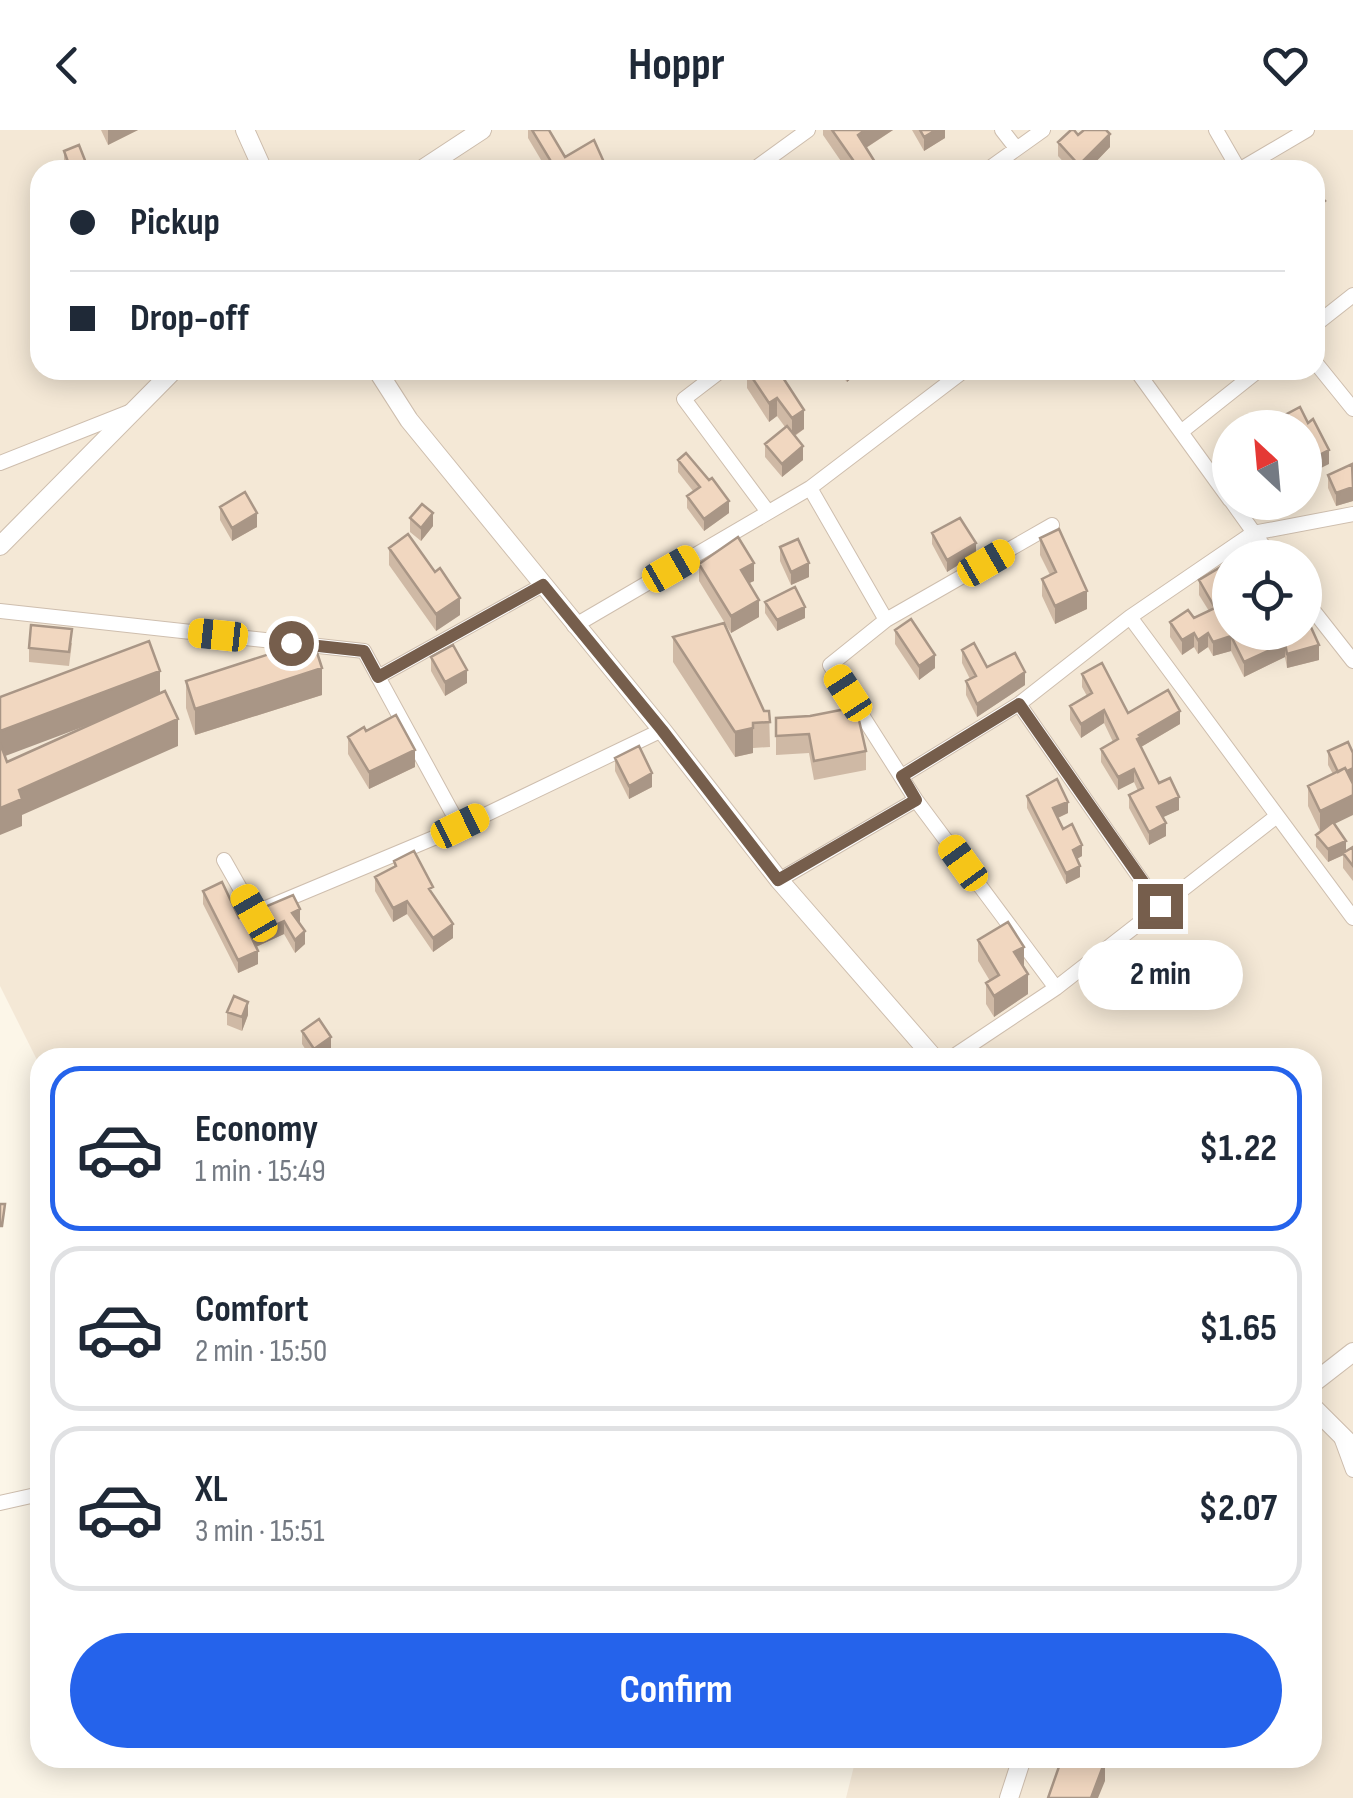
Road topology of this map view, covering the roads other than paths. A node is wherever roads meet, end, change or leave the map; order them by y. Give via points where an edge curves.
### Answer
1 (245, 130) edge
2 (482, 130) edge
3 (808, 130) edge
4 (1002, 130) edge
5 (1043, 130) edge
6 (1216, 130) edge
7 (1307, 130) edge
8 (1016, 148) junction
9 (258, 160) edge
10 (436, 160) edge
11 (767, 160) edge
12 (1000, 160) edge
13 (1233, 160) edge
14 (1256, 160) edge
15 (1353, 295) edge
16 (1325, 317) edge
17 (1325, 374) edge
18 (164, 380) edge
19 (383, 380) edge
20 (709, 380) edge
21 (951, 380) edge
22 (1143, 380) edge
23 (1246, 380) edge
24 (1353, 409) edge
25 (131, 411) junction
26 (1181, 432) junction
27 (0, 463) edge
28 (1212, 475) edge
29 (810, 488) junction
30 (768, 512) junction
31 (1353, 514) edge
32 (1244, 520) edge
33 (1052, 525) dead end
34 (1253, 533) junction
35 (1258, 540) edge
36 (0, 546) edge
37 (543, 585) junction
38 (0, 611) edge
39 (1130, 617) junction
40 (886, 620) junction
41 (1322, 622) edge
42 (574, 626) junction
43 (1353, 661) edge
44 (378, 677) junction
45 (1019, 704) junction
46 (662, 730) junction
47 (902, 776) junction
48 (916, 800) junction
49 (1277, 816) junction
50 (460, 826) junction
51 (224, 860) dead end
52 (778, 880) junction
53 (1160, 906) junction
54 (1353, 918) edge
55 (1056, 988) junction
56 (925, 1048) edge
57 (966, 1048) edge
58 (1353, 1352) edge
59 (1322, 1376) edge
60 (1322, 1416) edge
61 (1346, 1441) edge
62 (1353, 1470) edge
63 (30, 1496) edge
64 (0, 1504) edge
65 (1019, 1768) edge
66 (1009, 1798) edge

1 - 9 street
2 - 10 street
3 - 11 street
4 - 8 street
5 - 8 street
6 - 13 street
7 - 14 street
8 - 12 street
15 - 16 street
17 - 24 street
18 - 25 street
19 - 37 street
20 - 30 street via 684,399
21 - 29 street
22 - 26 street
23 - 26 street
25 - 27 street
25 - 36 street
26 - 28 street
29 - 30 street
29 - 40 street
30 - 42 street
31 - 34 street
32 - 34 street
33 - 40 street
34 - 35 street
34 - 39 street
37 - 42 street
37 - 44 street
38 - 44 street via 364,651
39 - 45 street
39 - 49 street
40 - 47 street via 830,665
41 - 43 street
42 - 46 street
44 - 50 street
45 - 47 street
45 - 53 street
46 - 50 street
46 - 52 street
47 - 48 street
48 - 52 street
48 - 55 street
49 - 53 street
49 - 54 street
50 - 51 street via 254,913
52 - 56 street
53 - 55 street
55 - 57 street
58 - 59 street
60 - 61 street
61 - 62 street
63 - 64 street
65 - 66 street

